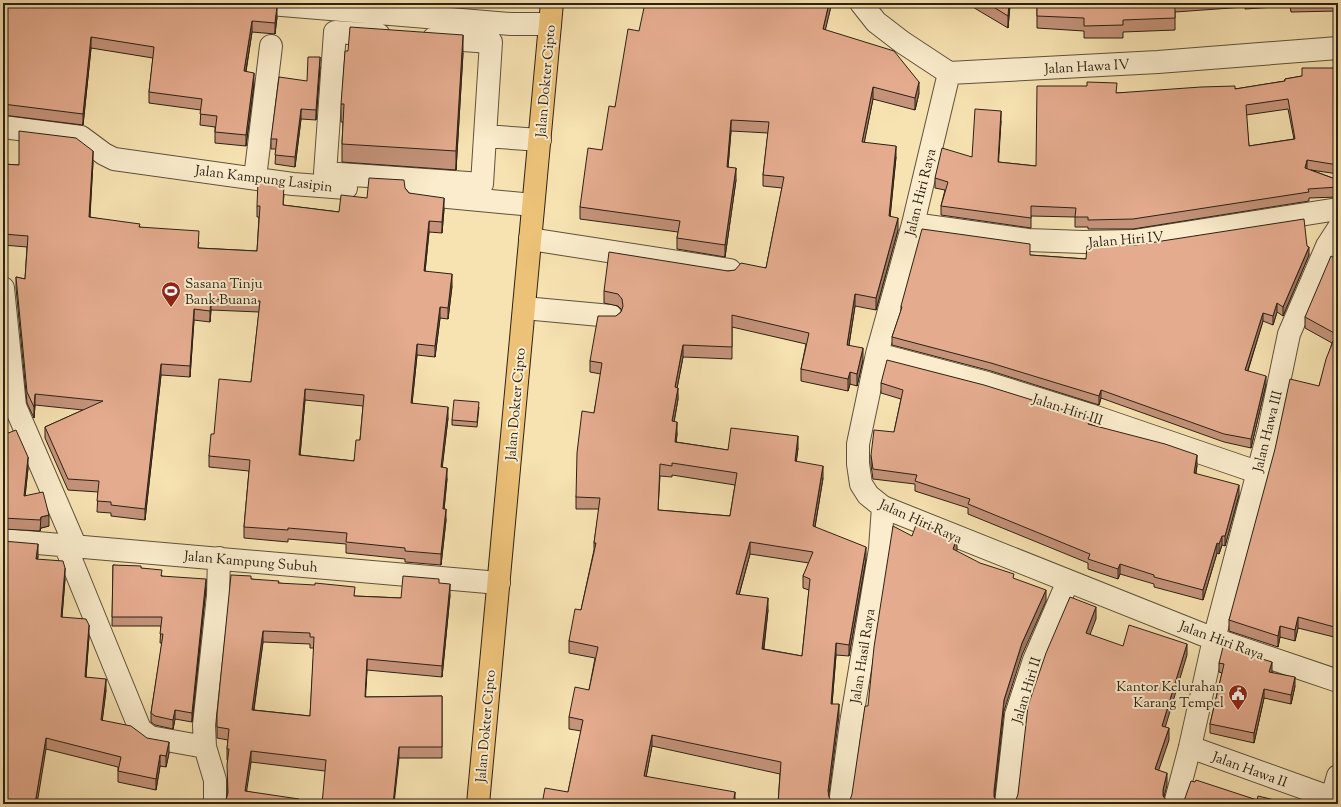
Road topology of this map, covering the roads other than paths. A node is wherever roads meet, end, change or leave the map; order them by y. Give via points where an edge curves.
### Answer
1 (258, 3) edge
2 (552, 3) edge
3 (860, 3) edge
4 (550, 24) junction
5 (271, 46) dead end
6 (1338, 48) edge
7 (949, 72) junction
8 (3, 128) edge
9 (485, 136) junction
10 (540, 140) junction
11 (255, 178) junction
12 (533, 205) junction
13 (1338, 208) edge
14 (914, 224) junction
15 (1338, 229) edge
16 (530, 238) junction
17 (730, 270) edge
18 (3, 288) edge
19 (524, 308) junction
20 (611, 316) edge
21 (877, 354) junction
22 (7, 373) edge
23 (1257, 472) junction
24 (883, 507) junction
25 (3, 540) edge
26 (70, 545) junction
27 (219, 558) junction
28 (1068, 581) junction
29 (499, 583) junction
30 (1214, 639) junction
31 (1338, 681) edge
32 (205, 746) junction
33 (1190, 747) junction
34 (1338, 776) edge
35 (1331, 801) edge
36 (215, 804) edge
37 (478, 804) edge
38 (840, 804) edge
39 (1006, 804) edge
40 (1175, 804) edge

1 - 4 street via 511,24
2 - 4 highway, Jalan Dokter Cipto
3 - 7 street via 876,22
4 - 10 highway, Jalan Dokter Cipto
5 - 11 street
6 - 7 street, Jalan Hawa IV via 1158,62
7 - 14 street, Jalan Hiri Raya
8 - 11 street, Jalan Kampung Lasipin via 80,137 114,159
9 - 9 street via 491,42 335,32 325,173 482,184
9 - 10 street
10 - 12 highway, Jalan Dokter Cipto
11 - 12 street, Jalan Kampung Lasipin via 293,184
12 - 16 highway, Jalan Dokter Cipto
13 - 14 street, Jalan Hiri IV via 1126,241 1028,240
14 - 21 street, Jalan Hiri Raya
15 - 23 street, Jalan Hawa III via 1327,246 1289,334 1269,430
16 - 17 street
16 - 19 highway, Jalan Dokter Cipto
18 - 22 street
19 - 20 street
19 - 29 highway, Jalan Dokter Cipto
21 - 23 street, Jalan Hiri III via 987,383
21 - 24 street, Jalan Hiri Raya via 858,444 858,464 861,484 868,495
22 - 26 street via 15,406
23 - 30 street, Jalan Hawa III
24 - 28 street, Jalan Hiri Raya
24 - 38 street, Jalan Hasil Raya via 880,550
25 - 26 street, Jalan Kampung Subuh
26 - 27 street, Jalan Kampung Subuh
26 - 32 street via 140,729 150,737
27 - 29 street, Jalan Kampung Subuh
27 - 32 street via 218,596 204,725
28 - 30 street, Jalan Hiri Raya
28 - 39 street, Jalan Hiri II via 1034,660 1016,715
29 - 37 highway, Jalan Dokter Cipto
30 - 31 street, Jalan Hiri Raya
30 - 33 street, Jalan Hawa III
32 - 36 street via 215,780
33 - 35 street, Jalan Hawa II
33 - 40 street, Jalan Hawa III
34 - 35 street

